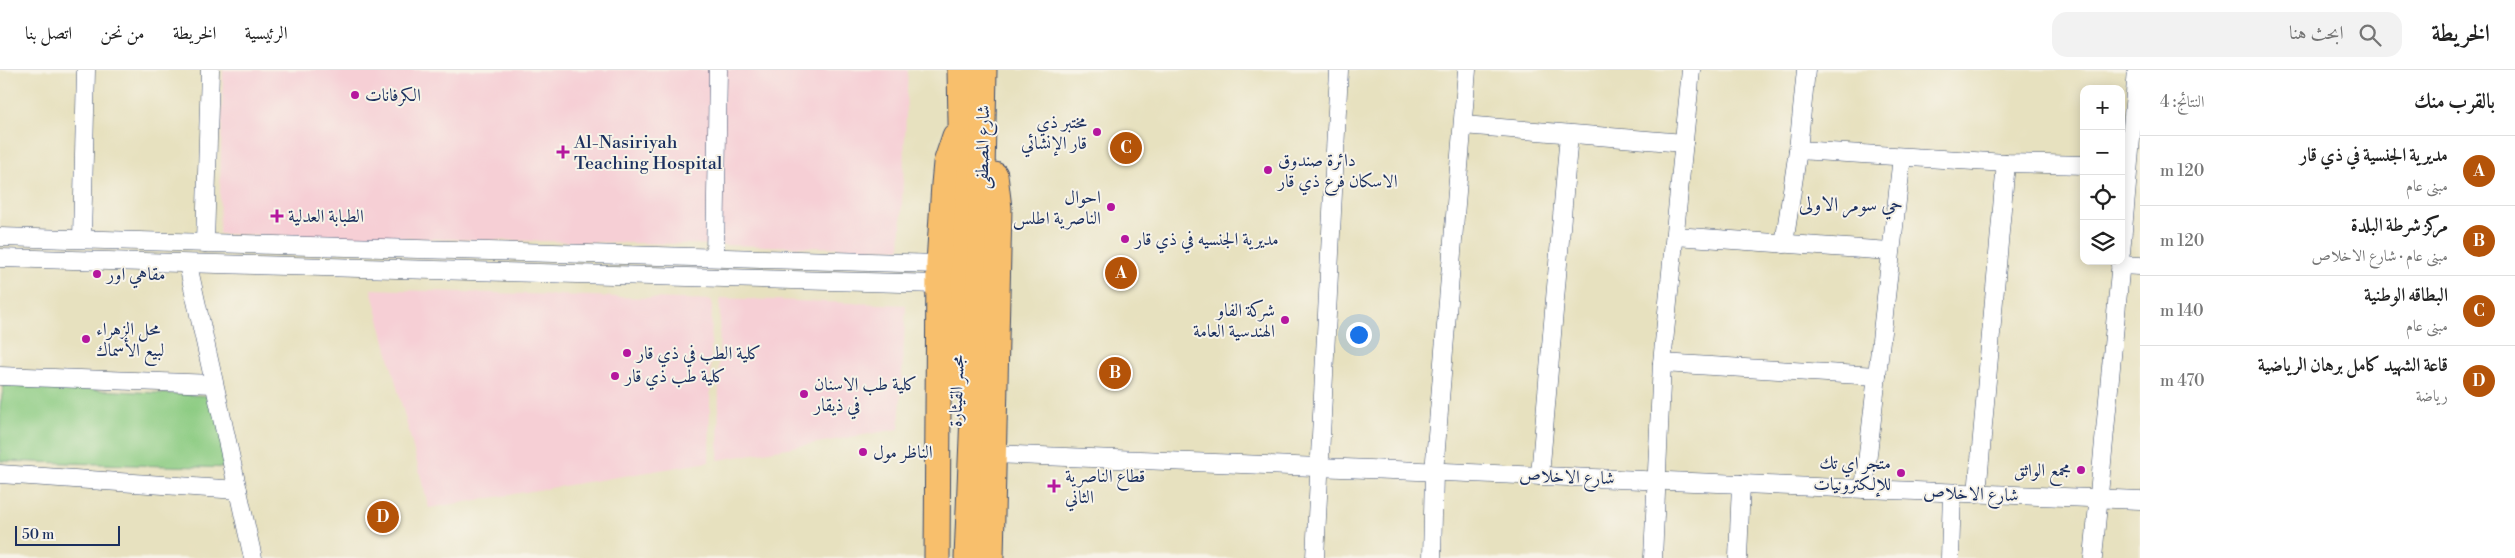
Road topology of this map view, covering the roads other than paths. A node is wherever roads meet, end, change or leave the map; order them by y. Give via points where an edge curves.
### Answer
1 (86, 70) edge
2 (210, 70) edge
3 (718, 70) edge
4 (960, 70) edge
5 (984, 70) edge
6 (1339, 70) edge
7 (1468, 70) edge
8 (1691, 70) edge
9 (1806, 70) edge
10 (2137, 70) edge
11 (960, 107) junction
12 (984, 108) junction
13 (1463, 125) junction
14 (1569, 134) junction
15 (1684, 143) junction
16 (1798, 150) junction
17 (1902, 157) junction
18 (2006, 163) junction
19 (2080, 165) edge
20 (2130, 166) edge
21 (2125, 220) edge
22 (972, 224) junction
23 (1675, 236) junction
24 (0, 237) edge
25 (82, 238) junction
26 (204, 243) junction
27 (1784, 244) junction
28 (1890, 252) junction
29 (716, 257) junction
30 (0, 258) edge
31 (2125, 261) edge
32 (188, 265) junction
33 (2121, 265) edge
34 (2140, 266) edge
35 (938, 274) junction
36 (1662, 363) junction
37 (0, 376) edge
38 (1877, 376) junction
39 (214, 384) junction
40 (993, 454) junction
41 (1318, 467) junction
42 (1434, 472) junction
43 (0, 474) edge
44 (1540, 476) junction
45 (1657, 481) junction
46 (1741, 484) junction
47 (1864, 489) junction
48 (238, 490) junction
49 (1952, 493) junction
50 (1977, 494) junction
51 (2100, 499) junction
52 (2140, 500) edge
53 (985, 557) edge
54 (253, 558) edge
55 (937, 558) edge
56 (951, 558) edge
57 (1315, 558) edge
58 (1432, 558) edge
59 (1653, 558) edge
60 (1738, 558) edge
61 (1950, 558) edge
62 (2093, 558) edge

1 - 25 street
2 - 26 street
3 - 29 street
4 - 11 highway, شارع المصطفى
5 - 12 highway, شارع المصطفى
6 - 41 street
7 - 13 street
8 - 15 street
9 - 16 street
10 - 20 street
11 - 22 highway, شارع المصطفى
11 - 35 highway via 946,163
12 - 22 highway, شارع المصطفى
12 - 40 highway via 999,208
13 - 14 street
13 - 42 street
14 - 15 street
14 - 44 street
15 - 23 street
16 - 17 street
16 - 27 street
17 - 18 street
17 - 28 street
18 - 19 street
18 - 50 street
20 - 21 street
22 - 53 highway, مجسر القيثارة
22 - 56 highway, مجسر القيثارة
23 - 27 street
23 - 36 street
24 - 25 street
25 - 26 street
26 - 29 street
27 - 28 street
28 - 38 street
29 - 35 street
30 - 32 street
31 - 34 street
32 - 35 street
32 - 39 street
33 - 51 street
35 - 55 highway
36 - 38 street
36 - 45 street
37 - 39 street
38 - 47 street
39 - 48 street
40 - 41 street, شارع الاخلاص
40 - 53 highway
41 - 42 street, شارع الاخلاص
41 - 57 street
42 - 44 street, شارع الاخلاص
42 - 58 street
43 - 48 street
44 - 45 street, شارع الاخلاص
45 - 46 street, شارع الاخلاص
45 - 59 street
46 - 47 street, شارع الاخلاص
46 - 60 street
47 - 49 street, شارع الاخلاص
48 - 54 street
49 - 50 street, شارع الاخلاص
49 - 61 street
50 - 51 street, شارع الاخلاص
51 - 52 street, شارع الاخلاص
51 - 62 street

